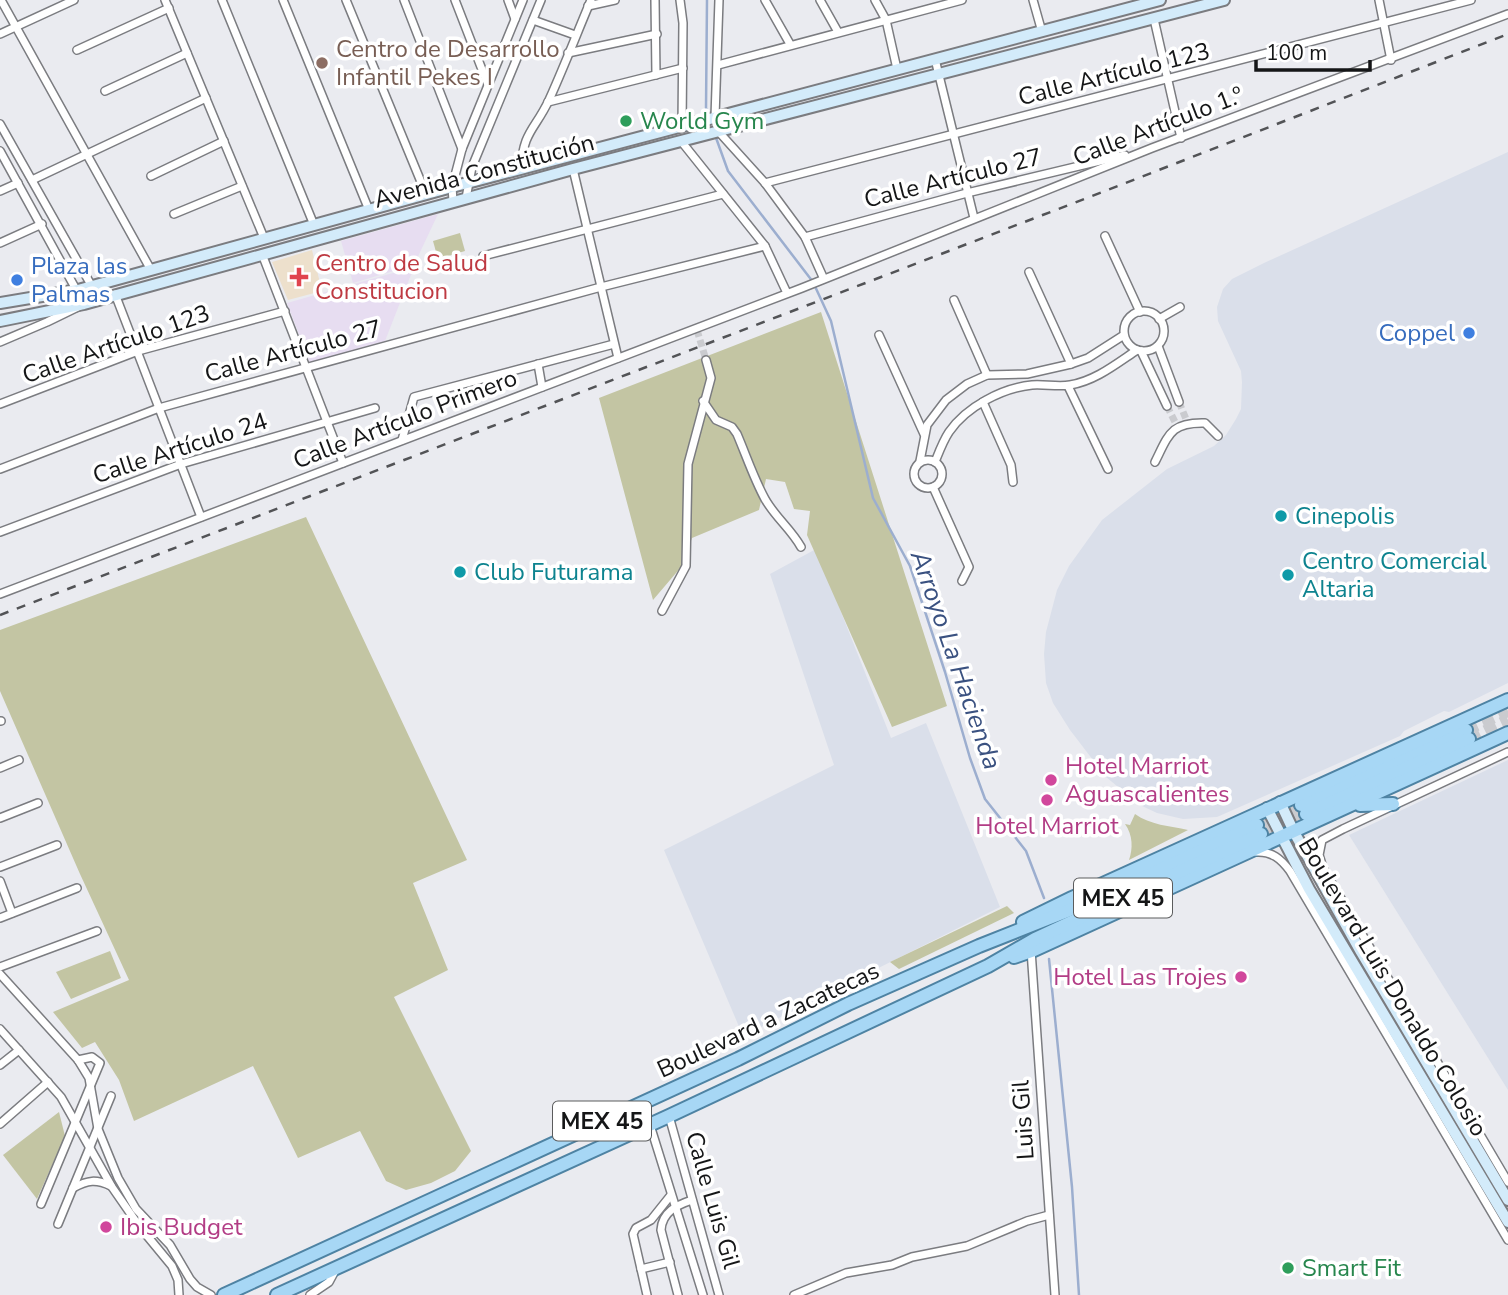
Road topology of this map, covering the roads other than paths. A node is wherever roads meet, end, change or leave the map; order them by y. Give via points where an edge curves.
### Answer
1 (1, 0) edge
2 (74, 0) edge
3 (222, 0) edge
4 (283, 0) edge
5 (345, 0) edge
6 (404, 0) edge
7 (455, 0) edge
8 (508, 0) edge
9 (523, 0) edge
10 (541, 0) edge
11 (615, 0) edge
12 (655, 0) edge
13 (680, 0) edge
14 (719, 0) edge
15 (765, 0) edge
16 (820, 0) edge
17 (875, 0) edge
18 (962, 0) edge
19 (1033, 0) edge
20 (1160, 0) edge
21 (1224, 0) edge
22 (1379, 0) edge
23 (1471, 0) edge
24 (589, 3) edge
25 (167, 4) edge
26 (932, 4) edge
27 (1508, 14) edge
28 (515, 19) junction
29 (1154, 19) junction
30 (533, 20) junction
31 (886, 20) junction
32 (1382, 23) junction
33 (16, 27) junction
34 (838, 32) junction
35 (1042, 32) junction
36 (0, 34) edge
37 (657, 34) junction
38 (575, 36) junction
39 (790, 44) junction
40 (77, 50) dead end
41 (187, 53) junction
42 (568, 53) junction
43 (935, 59) junction
44 (1391, 60) junction
45 (718, 65) junction
46 (682, 68) junction
47 (897, 69) junction
48 (656, 75) junction
49 (938, 75) junction
50 (1167, 81) junction
51 (488, 85) junction
52 (104, 91) dead end
53 (206, 98) junction
54 (548, 102) junction
55 (714, 117) junction
56 (0, 124) edge
57 (685, 126) junction
58 (716, 132) junction
59 (954, 135) junction
60 (1181, 138) junction
61 (224, 141) junction
62 (681, 141) junction
63 (1153, 148) junction
64 (462, 149) junction
65 (0, 151) edge
66 (87, 153) junction
67 (521, 169) junction
68 (573, 169) junction
69 (151, 176) dead end
70 (32, 180) junction
71 (18, 183) junction
72 (765, 183) junction
73 (467, 184) junction
74 (242, 186) junction
75 (452, 187) junction
76 (0, 191) edge
77 (426, 194) junction
78 (723, 194) junction
79 (967, 194) junction
80 (466, 198) junction
81 (453, 201) junction
82 (369, 210) junction
83 (174, 214) dead end
84 (974, 218) junction
85 (41, 224) junction
86 (314, 225) junction
87 (587, 230) junction
88 (1105, 236) dead end
89 (805, 237) junction
90 (264, 238) junction
91 (0, 243) edge
92 (765, 246) junction
93 (262, 254) junction
94 (483, 256) dead end
95 (151, 270) junction
96 (1029, 272) dead end
97 (820, 279) junction
98 (93, 286) junction
99 (601, 287) junction
100 (78, 290) junction
101 (788, 293) junction
102 (115, 294) junction
103 (99, 299) junction
104 (954, 300) dead end
105 (0, 303) edge
106 (84, 304) junction
107 (1180, 307) dead end
108 (285, 311) junction
109 (1140, 312) junction
110 (1159, 319) junction
111 (0, 321) edge
112 (879, 335) dead end
113 (1124, 335) junction
114 (0, 342) edge
115 (614, 344) junction
116 (1158, 346) junction
117 (138, 351) junction
118 (1139, 351) junction
119 (618, 358) junction
120 (706, 360) tunnel mouth
121 (538, 364) junction
122 (1071, 364) junction
123 (307, 368) junction
124 (1027, 373) junction
125 (987, 375) junction
126 (1029, 385) junction
127 (1068, 386) junction
128 (542, 387) junction
129 (703, 401) junction
130 (983, 402) junction
131 (1179, 402) tunnel mouth
132 (0, 404) edge
133 (1167, 406) tunnel mouth
134 (159, 408) junction
135 (375, 408) dead end
136 (329, 422) junction
137 (1216, 432) dead end
138 (924, 434) junction
139 (402, 440) junction
140 (920, 461) junction
141 (935, 462) junction
142 (1155, 462) dead end
143 (343, 463) junction
144 (181, 464) junction
145 (0, 469) edge
146 (1108, 469) dead end
147 (1013, 482) dead end
148 (933, 487) junction
149 (201, 517) junction
150 (0, 532) edge
151 (801, 547) dead end
152 (962, 581) dead end
153 (1, 591) edge
154 (662, 611) dead end
155 (1508, 700) edge
156 (1508, 733) edge
157 (1467, 734) tunnel mouth
158 (1508, 752) edge
159 (19, 760) dead end
160 (0, 768) edge
161 (1280, 802) junction
162 (38, 803) dead end
163 (1393, 804) junction
164 (1353, 805) junction
165 (1267, 808) junction
166 (1303, 809) tunnel mouth
167 (0, 818) edge
168 (1294, 832) junction
169 (1280, 838) junction
170 (57, 845) dead end
171 (1248, 852) junction
172 (0, 867) edge
173 (0, 881) edge
174 (77, 888) dead end
175 (1309, 890) junction
176 (1310, 904) junction
177 (12, 913) junction
178 (0, 918) edge
179 (1358, 928) junction
180 (97, 930) dead end
181 (979, 946) junction
182 (1030, 947) junction
183 (1361, 952) junction
184 (0, 967) edge
185 (0, 974) edge
186 (1356, 981) junction
187 (1367, 986) junction
188 (0, 1029) edge
189 (1416, 1045) junction
190 (19, 1050) junction
191 (1432, 1054) junction
192 (78, 1060) junction
193 (0, 1065) edge
194 (48, 1083) junction
195 (90, 1086) junction
196 (111, 1096) dead end
197 (670, 1116) junction
198 (1459, 1117) junction
199 (75, 1122) junction
200 (0, 1124) edge
201 (650, 1125) junction
202 (98, 1129) junction
203 (90, 1147) junction
204 (1471, 1161) junction
205 (1508, 1182) edge
206 (112, 1187) junction
207 (73, 1189) junction
208 (671, 1195) junction
209 (692, 1200) junction
210 (1508, 1200) edge
211 (41, 1203) dead end
212 (674, 1206) junction
213 (1508, 1213) edge
214 (1049, 1215) junction
215 (1508, 1222) edge
216 (58, 1224) dead end
217 (1508, 1240) edge
218 (180, 1260) junction
219 (670, 1262) junction
220 (172, 1266) junction
221 (336, 1268) junction
222 (641, 1269) junction
223 (179, 1295) edge
224 (211, 1295) edge
225 (224, 1295) edge
226 (277, 1295) edge
227 (310, 1295) edge
228 (647, 1295) edge
229 (678, 1295) edge
230 (704, 1295) edge
231 (719, 1295) edge
232 (794, 1295) edge
233 (1055, 1295) edge

1 - 33 street
2 - 33 street
3 - 86 street
4 - 82 street
5 - 77 street
6 - 64 street
7 - 51 street
8 - 28 street
9 - 28 street
10 - 30 street
11 - 24 street
12 - 37 street
13 - 46 street
14 - 45 street
15 - 39 street
16 - 34 street
17 - 31 street
18 - 26 street
19 - 35 street
20 - 35 main road, Avenida Constitución
21 - 29 main road, Avenida Constitución
22 - 32 street
23 - 32 street, Calle Artículo 123
24 - 38 street
25 - 40 street
25 - 41 street
26 - 31 street
27 - 44 street, Calle Artículo 1.º
28 - 51 street
29 - 49 main road, Avenida Constitución
29 - 50 street
30 - 38 street
30 - 73 street
31 - 34 street
31 - 47 street
32 - 44 street
32 - 50 street, Calle Artículo 123
33 - 36 street
33 - 66 street
34 - 39 street
35 - 43 main road, Avenida Constitución
37 - 42 street
37 - 48 street
38 - 42 street
39 - 45 street
41 - 52 street
41 - 53 street
42 - 54 street
43 - 47 main road, Avenida Constitución
43 - 49 street
44 - 60 street, Calle Artículo 1.º
45 - 55 street
46 - 48 street
46 - 57 street
47 - 55 main road, Avenida Constitución
48 - 54 street
49 - 58 main road, Avenida Constitución
49 - 59 street
50 - 59 street, Calle Artículo 123
50 - 60 street
51 - 64 street
53 - 61 street
53 - 66 street
54 - 67 street via 526,135
55 - 57 main road, Avenida Constitución
56 - 70 street
57 - 67 main road, Avenida Constitución
58 - 62 main road, Avenida Constitución
58 - 72 street
59 - 72 street, Calle Artículo 123
59 - 79 street
60 - 63 street, Calle Artículo 1.º
61 - 69 street
61 - 74 street
62 - 68 main road, Avenida Constitución
62 - 78 street
63 - 79 street, Calle Artículo 27
63 - 84 street, Calle Artículo 1.º
64 - 75 street
65 - 71 street
66 - 70 street
66 - 95 street
67 - 73 main road, Avenida Constitución
68 - 80 main road, Avenida Constitución
68 - 87 street
70 - 98 street
71 - 76 street
71 - 85 street
72 - 89 street
73 - 75 main road, Avenida Constitución
73 - 80 street
74 - 83 street
74 - 90 street
75 - 77 main road, Avenida Constitución
75 - 81 street
77 - 82 main road, Avenida Constitución
78 - 87 street
78 - 92 street
79 - 84 street
79 - 89 street, Calle Artículo 27
80 - 81 main road, Avenida Constitución
81 - 93 main road, Avenida Constitución
82 - 86 main road, Avenida Constitución
84 - 97 street, Calle Artículo 1.º
85 - 91 street
85 - 100 street
86 - 90 main road, Avenida Constitución
87 - 94 street
87 - 99 street
88 - 109 street
89 - 97 street
90 - 95 main road, Avenida Constitución
92 - 99 street, Calle Artículo 27
92 - 101 street
93 - 102 main road, Avenida Constitución
93 - 108 street
95 - 98 main road, Avenida Constitución
96 - 122 street
97 - 101 street, Calle Artículo Primero
98 - 100 main road, Avenida Constitución
98 - 103 street
99 - 115 street
99 - 123 street, Calle Artículo 27
100 - 105 main road, Avenida Constitución
100 - 106 street
101 - 119 street, Calle Artículo Primero
102 - 103 main road, Avenida Constitución
102 - 117 street
103 - 106 main road, Avenida Constitución
104 - 125 street
106 - 111 main road, Avenida Constitución
106 - 114 street
107 - 110 street
108 - 117 street, Calle Artículo 123
108 - 123 street
109 - 110 street
109 - 113 street via 1125,323
110 - 116 street via 1164,333
112 - 138 street
113 - 118 street
113 - 122 street
115 - 119 street
115 - 121 street
116 - 118 street
116 - 131 street
117 - 132 street, Calle Artículo 123
117 - 134 street
118 - 127 street
118 - 133 street
119 - 128 street, Calle Artículo Primero
120 - 129 street via 711,378
121 - 128 street
121 - 139 street via 414,397
122 - 124 street
123 - 134 street, Calle Artículo 27
123 - 136 street
124 - 125 street
124 - 126 street
125 - 138 street via 946,400
126 - 127 street
126 - 130 street
127 - 146 street
128 - 139 street, Calle Artículo Primero
129 - 151 street via 716,420 737,433 764,498
129 - 154 street via 688,464 686,566
130 - 141 street via 948,433
130 - 147 street via 1011,465
134 - 144 street
134 - 145 street, Calle Artículo 27
135 - 136 street, Calle Artículo 24
136 - 143 street
136 - 144 street, Calle Artículo 24
137 - 142 street via 1205,423 1177,425
138 - 140 street
139 - 143 street, Calle Artículo Primero
140 - 141 street
140 - 148 street via 913,473 916,482 923,488
141 - 148 street via 942,473
143 - 149 street, Calle Artículo Primero
144 - 149 street
144 - 150 street, Calle Artículo 24
148 - 152 street via 969,567
149 - 153 street, Calle Artículo Primero
155 - 161 main road
156 - 164 main road
157 - 166 main road
158 - 163 street
159 - 160 street
161 - 165 main road
161 - 168 main road, Boulevard Luis Donaldo Colosio
162 - 167 street
163 - 164 main road
163 - 179 street, Boulevard Luis Donaldo Colosio via 1322,840 1319,855 1323,868
164 - 168 main road
165 - 169 main road, Boulevard Luis Donaldo Colosio
165 - 181 main road
168 - 169 main road
168 - 183 main road, Boulevard Luis Donaldo Colosio
169 - 171 main road
169 - 175 main road, Boulevard Luis Donaldo Colosio
170 - 172 street
171 - 176 street, Boulevard Luis Donaldo Colosio via 1269,852 1283,861
171 - 182 main road
173 - 177 street
174 - 177 street
175 - 176 main road
175 - 187 main road, Boulevard Luis Donaldo Colosio
176 - 186 street, Boulevard Luis Donaldo Colosio
177 - 178 street
179 - 183 main road
179 - 191 street, Boulevard Luis Donaldo Colosio
180 - 184 street
181 - 182 main road, Boulevard a Zacatecas / MEX 45 via 1259,829
181 - 225 main road, Boulevard a Zacatecas / MEX 45
182 - 197 main road, Boulevard a Zacatecas / MEX 45
182 - 214 street, Luis Gil
183 - 189 main road, Boulevard Luis Donaldo Colosio
185 - 192 street
186 - 187 main road
186 - 217 street, Boulevard Luis Donaldo Colosio
187 - 204 main road, Boulevard Luis Donaldo Colosio
188 - 190 street
189 - 191 main road
189 - 198 main road, Boulevard Luis Donaldo Colosio
190 - 193 street
190 - 194 street
191 - 205 street, Boulevard Luis Donaldo Colosio
192 - 195 street
192 - 195 street via 92,1056 100,1063
194 - 199 street
194 - 200 street
195 - 199 street
195 - 202 street
196 - 202 street
197 - 201 main road, Boulevard a Zacatecas / MEX 45
197 - 209 street, Calle Luis Gil
198 - 204 main road
198 - 210 main road, Boulevard Luis Donaldo Colosio
199 - 203 street
199 - 211 street
201 - 208 street, Calle Luis Gil
201 - 221 main road, Boulevard a Zacatecas / MEX 45
202 - 203 street
202 - 218 street via 136,1209
203 - 206 street
203 - 207 street
204 - 213 main road via 1486,1175
204 - 215 main road, Boulevard Luis Donaldo Colosio
206 - 207 street via 99,1180
206 - 220 street
207 - 216 street
208 - 212 street, Calle Luis Gil
208 - 222 street via 633,1234
209 - 212 street
209 - 231 street, Calle Luis Gil
212 - 219 street via 661,1230
212 - 230 street, Calle Luis Gil
214 - 232 street via 967,1246 846,1273
214 - 233 street, Luis Gil
218 - 220 street
218 - 224 street via 197,1287
219 - 222 street
219 - 229 street
220 - 223 street
221 - 226 main road, Boulevard a Zacatecas / MEX 45
221 - 227 street via 329,1282
222 - 228 street

